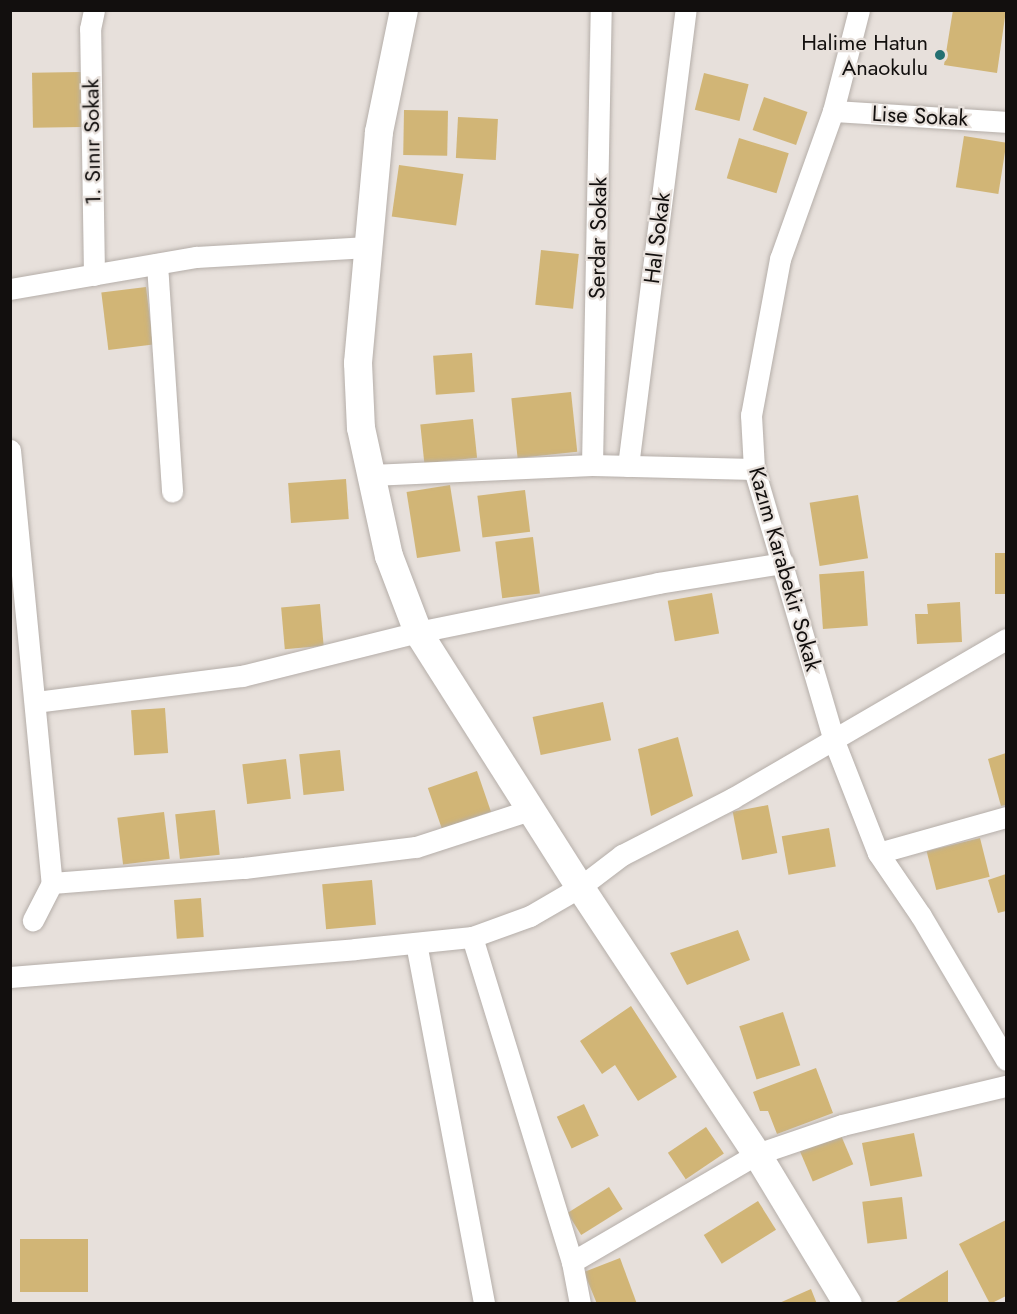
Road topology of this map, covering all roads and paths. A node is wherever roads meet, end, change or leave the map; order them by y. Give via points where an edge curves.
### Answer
1 (94, 10) edge
2 (404, 10) edge
3 (601, 10) edge
4 (686, 10) edge
5 (859, 10) edge
6 (833, 111) junction
7 (1006, 122) edge
8 (368, 247) junction
9 (157, 264) junction
10 (93, 275) junction
11 (10, 289) edge
12 (10, 450) edge
13 (592, 465) junction
14 (628, 466) junction
15 (754, 469) junction
16 (371, 475) junction
17 (172, 492) dead end
18 (783, 563) junction
19 (418, 632) junction
20 (1006, 639) edge
21 (35, 702) junction
22 (834, 741) junction
23 (532, 809) junction
24 (1006, 818) edge
25 (878, 853) junction
26 (52, 883) junction
27 (580, 886) junction
28 (33, 920) dead end
29 (472, 937) junction
30 (416, 943) junction
31 (10, 977) edge
32 (1006, 1060) edge
33 (1006, 1086) edge
34 (757, 1154) junction
35 (572, 1262) junction
36 (484, 1304) edge
37 (580, 1304) edge
38 (848, 1304) edge

1 - 10 street, 1. Sınır Sokak via 90,29
2 - 8 main road via 379,132
3 - 13 street, Serdar Sokak
4 - 14 street, Hal Sokak
5 - 6 street, Kazım Karabekir Sokak
6 - 7 street, Lise Sokak
6 - 15 street, Kazım Karabekir Sokak via 780,259 751,415
8 - 9 street via 196,256
8 - 16 main road via 358,363 361,428
9 - 10 street
9 - 17 street
10 - 11 street
12 - 21 street
13 - 14 street
13 - 16 street
14 - 15 street
15 - 18 street, Kazım Karabekir Sokak
16 - 19 main road via 389,555
18 - 19 street via 658,583
18 - 22 street, Kazım Karabekir Sokak
19 - 21 street via 242,676
19 - 23 main road
20 - 22 street
21 - 26 street
22 - 25 street, Kazım Karabekir Sokak
22 - 27 street via 622,855
23 - 26 street via 416,847 244,868
23 - 27 main road
24 - 25 street
25 - 32 street, Kazım Karabekir Sokak via 921,916
26 - 28 street
27 - 29 street via 530,916
27 - 34 main road
29 - 30 street
29 - 35 street
30 - 31 street
30 - 36 street
33 - 34 street via 842,1125
34 - 35 street
34 - 38 main road
35 - 37 street

